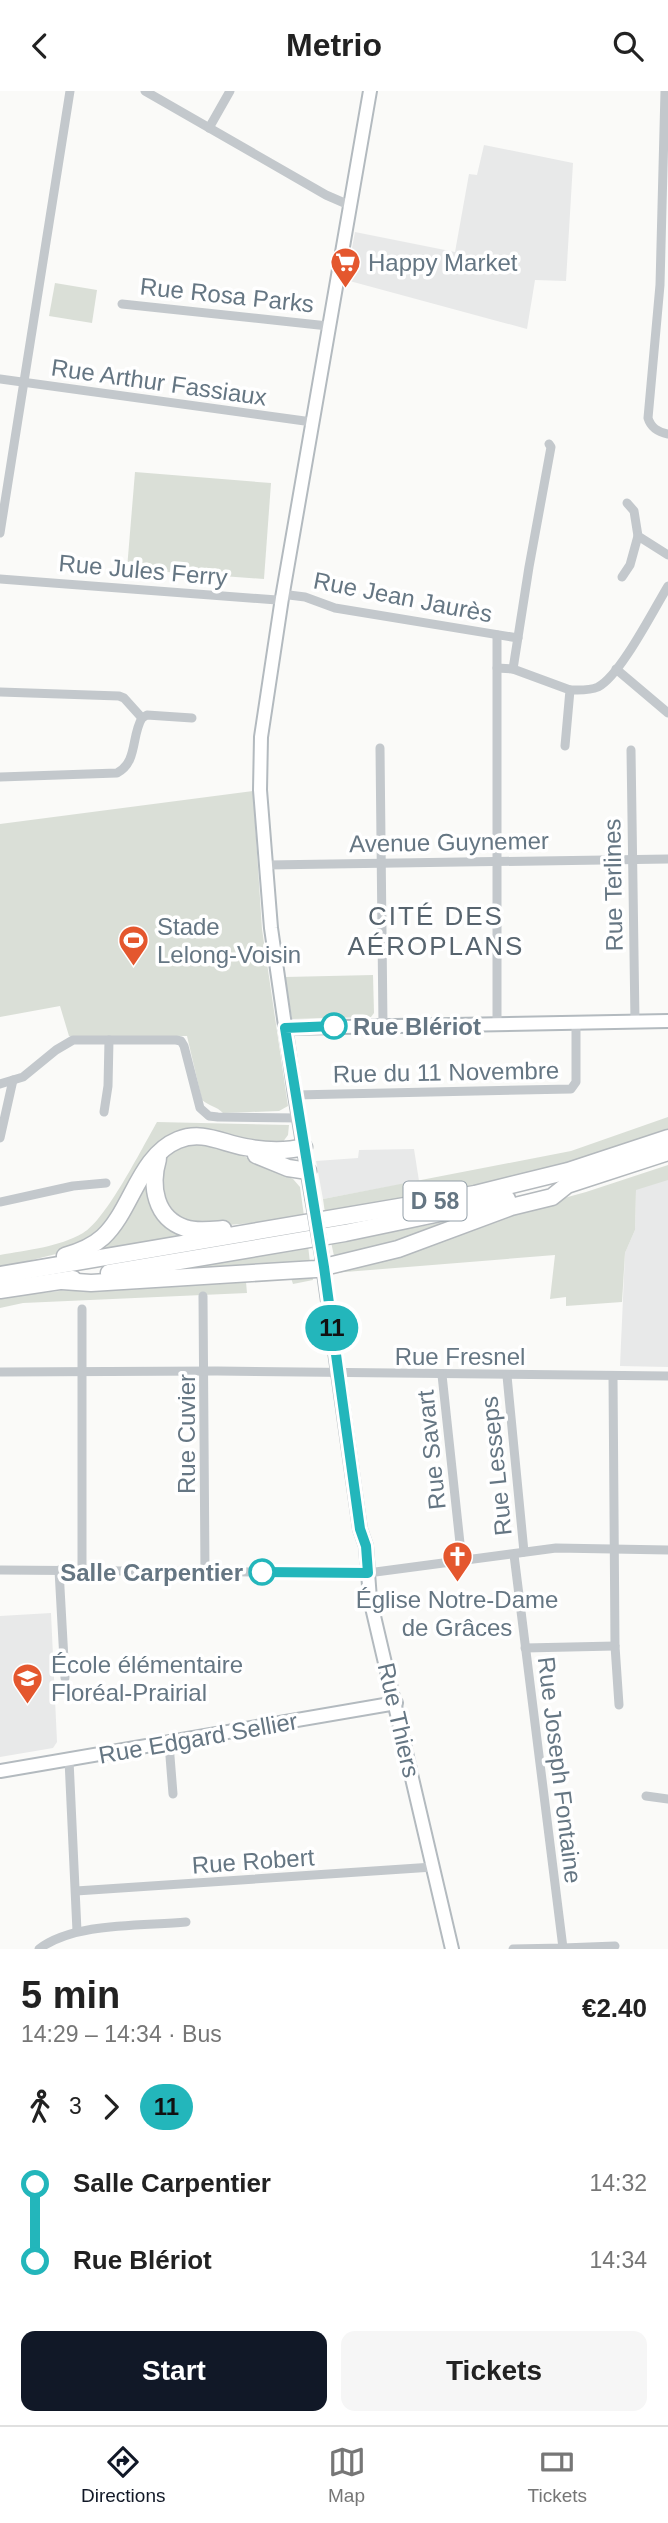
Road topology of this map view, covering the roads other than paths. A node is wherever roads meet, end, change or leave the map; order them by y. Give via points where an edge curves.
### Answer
1 (70, 91) edge
2 (145, 91) edge
3 (230, 91) edge
4 (370, 91) edge
5 (665, 91) edge
6 (208, 128) junction
7 (349, 205) junction
8 (122, 304) dead end
9 (328, 325) junction
10 (0, 379) edge
11 (24, 383) junction
12 (312, 422) junction
13 (668, 434) edge
14 (549, 444) dead end
15 (628, 503) dead end
16 (0, 533) edge
17 (638, 536) junction
18 (668, 555) edge
19 (622, 577) dead end
20 (0, 579) edge
21 (668, 586) edge
22 (282, 598) junction
23 (497, 635) junction
24 (518, 638) junction
25 (497, 668) junction
26 (513, 669) junction
27 (616, 669) junction
28 (570, 690) junction
29 (0, 692) edge
30 (668, 713) edge
31 (142, 718) junction
32 (192, 718) dead end
33 (565, 746) dead end
34 (380, 748) dead end
35 (631, 750) dead end
36 (0, 777) edge
37 (632, 859) junction
38 (668, 859) edge
39 (496, 860) junction
40 (380, 863) junction
41 (267, 865) junction
42 (576, 1021) junction
43 (635, 1021) junction
44 (668, 1021) edge
45 (497, 1023) junction
46 (383, 1025) junction
47 (285, 1028) junction
48 (108, 1040) junction
49 (13, 1080) junction
50 (0, 1085) edge
51 (10, 1094) junction
52 (295, 1095) junction
53 (104, 1112) dead end
54 (299, 1118) junction
55 (0, 1138) edge
56 (668, 1138) edge
57 (246, 1147) junction
58 (304, 1147) junction
59 (668, 1152) edge
60 (160, 1154) junction
61 (308, 1171) junction
62 (567, 1178) junction
63 (106, 1184) dead end
64 (0, 1193) edge
65 (12, 1199) junction
66 (0, 1202) edge
67 (255, 1232) junction
68 (323, 1261) junction
69 (7, 1274) edge
70 (62, 1281) junction
71 (0, 1290) edge
72 (204, 1296) dead end
73 (82, 1309) dead end
74 (83, 1371) junction
75 (206, 1371) junction
76 (0, 1372) edge
77 (339, 1373) junction
78 (442, 1375) junction
79 (507, 1376) junction
80 (614, 1376) junction
81 (668, 1376) edge
82 (614, 1548) junction
83 (668, 1550) edge
84 (519, 1553) junction
85 (462, 1562) junction
86 (0, 1570) edge
87 (59, 1570) junction
88 (82, 1570) junction
89 (205, 1573) junction
90 (368, 1573) junction
91 (615, 1646) junction
92 (525, 1648) junction
93 (65, 1678) dead end
94 (396, 1703) junction
95 (619, 1705) dead end
96 (169, 1744) junction
97 (69, 1760) junction
98 (0, 1771) edge
99 (173, 1794) dead end
100 (646, 1796) dead end
101 (668, 1799) edge
102 (433, 1867) junction
103 (76, 1891) junction
104 (186, 1922) dead end
105 (78, 1931) junction
106 (615, 1946) dead end
107 (563, 1948) edge
108 (38, 1949) edge
109 (452, 1949) edge
110 (513, 1949) edge

1 - 11 street
2 - 6 street
3 - 6 street
4 - 7 street, Rue Thiers
5 - 13 street via 660,289 648,418 657,431
6 - 7 street
7 - 9 street, Rue Thiers
8 - 9 street, Rue Rosa Parks
9 - 12 street, Rue Thiers
10 - 11 street, Rue Arthur Fassiaux
11 - 12 street, Rue Arthur Fassiaux
11 - 16 street
12 - 22 street, Rue Thiers
14 - 24 street
15 - 17 street
17 - 18 street
17 - 19 street
20 - 22 street, Rue Jules Ferry
21 - 27 street
22 - 23 street, Rue Jean Jaurès via 305,597 335,608
22 - 41 street, Rue Thiers via 260,760
23 - 24 street, Rue Jean Jaurès
23 - 25 street
24 - 26 street
25 - 26 street
25 - 39 street
26 - 28 street
27 - 28 street via 598,686
27 - 30 street
28 - 33 street
29 - 31 street via 119,696
31 - 32 street
31 - 36 street via 131,758 117,773
34 - 40 street
35 - 37 street, Rue Terlines
37 - 38 street, Avenue Guynemer
37 - 39 street, Avenue Guynemer
37 - 43 street, Rue Terlines
39 - 40 street, Avenue Guynemer
39 - 45 street
40 - 41 street, Avenue Guynemer
40 - 46 street
41 - 47 street, Rue Thiers
42 - 43 street
42 - 45 street
42 - 52 street, Rue du 11 Novembre via 576,1082 572,1090
43 - 44 street
45 - 46 street
46 - 47 street
47 - 52 street, Rue Thiers
48 - 49 street via 68,1042
48 - 53 street
48 - 54 street via 181,1041 200,1108 209,1116
49 - 50 street
49 - 51 street
50 - 51 street
51 - 55 street
52 - 54 street, Rue Thiers
54 - 58 street, Rue Thiers
56 - 62 highway, D 58
57 - 58 highway via 276,1152
57 - 60 highway via 194,1136 177,1140
57 - 61 highway via 288,1168
58 - 61 street, Rue Thiers
59 - 62 highway, D 58
60 - 67 highway via 156,1197 169,1219 191,1229
60 - 69 highway via 103,1237 82,1251
61 - 68 street, Rue Thiers, bridge
62 - 67 highway, D 58
62 - 68 highway via 552,1197 511,1207 398,1249
62 - 70 highway, D 58 via 482,1205 345,1233
63 - 65 street
64 - 65 street
65 - 66 street
67 - 69 highway, D 58
68 - 70 highway via 91,1283
68 - 77 street, Rue Thiers
70 - 71 highway, D 58
72 - 75 street, Rue Cuvier
73 - 74 street
74 - 75 street, Rue Fresnel
74 - 76 street, Rue Fresnel
74 - 88 street
75 - 77 street, Rue Fresnel
75 - 89 street, Rue Cuvier
77 - 78 street, Rue Fresnel
77 - 90 street, Rue Thiers
78 - 79 street, Rue Fresnel
78 - 85 street, Rue Savart
79 - 80 street, Rue Fresnel
79 - 84 street, Rue Lesseps
80 - 81 street, Rue Fresnel
80 - 82 street
82 - 83 street
82 - 84 street
82 - 91 street
84 - 85 street
84 - 92 street, Rue Joseph Fontaine
85 - 90 street
86 - 87 street
87 - 88 street
87 - 93 street
88 - 89 street
89 - 90 street
90 - 94 street, Rue Thiers via 370,1599
91 - 92 street
91 - 95 street
92 - 107 street, Rue Joseph Fontaine
94 - 96 street, Rue Edgard Sellier
94 - 102 street, Rue Thiers
96 - 97 street, Rue Edgard Sellier
96 - 99 street
97 - 98 street, Rue Edgard Sellier
97 - 103 street
100 - 101 street
102 - 103 street, Rue Robert
102 - 109 street, Rue Thiers
103 - 105 street
104 - 105 street
105 - 108 street
106 - 107 street
107 - 110 street

